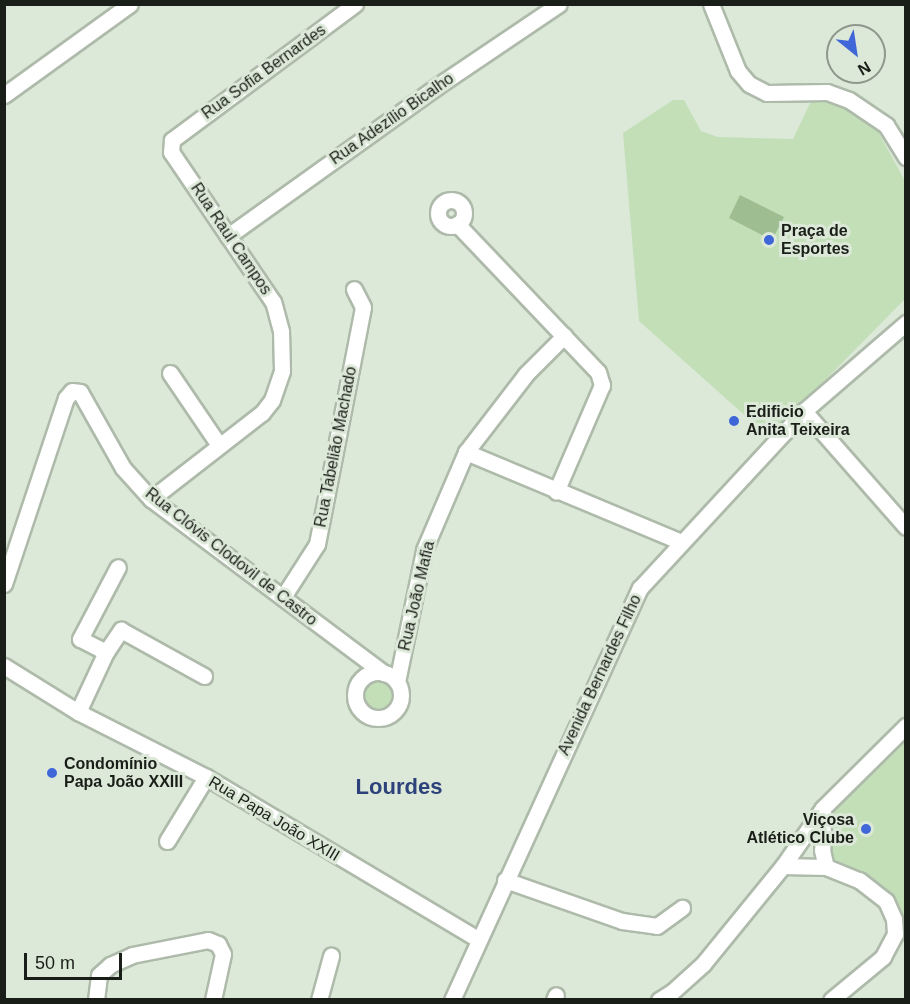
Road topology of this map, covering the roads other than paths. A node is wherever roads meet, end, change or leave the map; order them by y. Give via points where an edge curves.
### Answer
1 (129, 4) edge
2 (356, 4) edge
3 (559, 4) edge
4 (711, 4) edge
5 (4, 94) edge
6 (172, 140) joint
7 (906, 157) edge
8 (457, 224) dead end
9 (228, 236) junction
10 (354, 289) dead end
11 (906, 323) edge
12 (564, 336) junction
13 (170, 373) dead end
14 (804, 411) junction
15 (219, 445) junction
16 (466, 452) junction
17 (556, 492) junction
18 (151, 500) junction
19 (906, 527) edge
20 (681, 542) junction
21 (118, 567) dead end
22 (4, 584) edge
23 (282, 597) junction
24 (105, 652) junction
25 (5, 668) edge
26 (384, 673) junction
27 (204, 676) dead end
28 (397, 682) junction
29 (78, 712) junction
30 (906, 726) edge
31 (206, 777) junction
32 (823, 808) junction
33 (166, 842) dead end
34 (783, 866) junction
35 (826, 867) junction
36 (505, 880) junction
37 (682, 908) dead end
38 (479, 940) junction
39 (331, 956) dead end
40 (96, 999) edge
41 (213, 999) edge
42 (319, 999) edge
43 (452, 999) edge
44 (659, 999) edge
45 (831, 999) edge

1 - 5 street
2 - 6 street, Rua Sofia Bernardes
3 - 9 street, Rua Adezílio Bicalho
4 - 7 street via 738,71 749,84 767,93 827,92 849,100 886,125
6 - 9 street, Rua Raul Campos via 171,152
8 - 12 street
9 - 15 street, Rua Raul Campos via 273,302 281,331 282,358 277,387 267,407
10 - 23 street, Rua Tabelião Machado via 363,307 317,544
11 - 14 street, Avenida Bernardes Filho
12 - 16 street, Rua João Mafia via 526,375
12 - 17 street via 598,372 602,385
13 - 15 street
14 - 19 street
14 - 20 street, Avenida Bernardes Filho
15 - 18 street, Rua Raul Campos
16 - 17 street
16 - 28 street, Rua João Mafia via 424,550
17 - 20 street
18 - 22 street, Rua Clóvis Clodovil de Castro via 123,468 80,392 72,391 66,398
18 - 23 street, Rua Clóvis Clodovil de Castro
20 - 36 street, Avenida Bernardes Filho via 640,588
21 - 24 street via 80,639
23 - 26 street, Rua Clóvis Clodovil de Castro
24 - 27 street via 121,630
24 - 29 street
25 - 29 street, Rua Papa João XXIII
26 - 28 street
26 - 28 street via 368,675 357,686 356,701 364,714 379,718 393,712 400,698
29 - 31 street, Rua Papa João XXIII
30 - 32 street
31 - 33 street
31 - 38 street, Rua Papa João XXIII
32 - 34 street
32 - 35 street via 822,850
34 - 35 street
34 - 44 street via 703,964
35 - 45 street via 875,890 886,901 895,933 883,957
36 - 37 street via 622,921 657,926
36 - 38 street, Avenida Bernardes Filho
38 - 43 street, Avenida Bernardes Filho
39 - 42 street
40 - 41 street via 99,975 110,965 132,955 208,940 218,944 223,954

